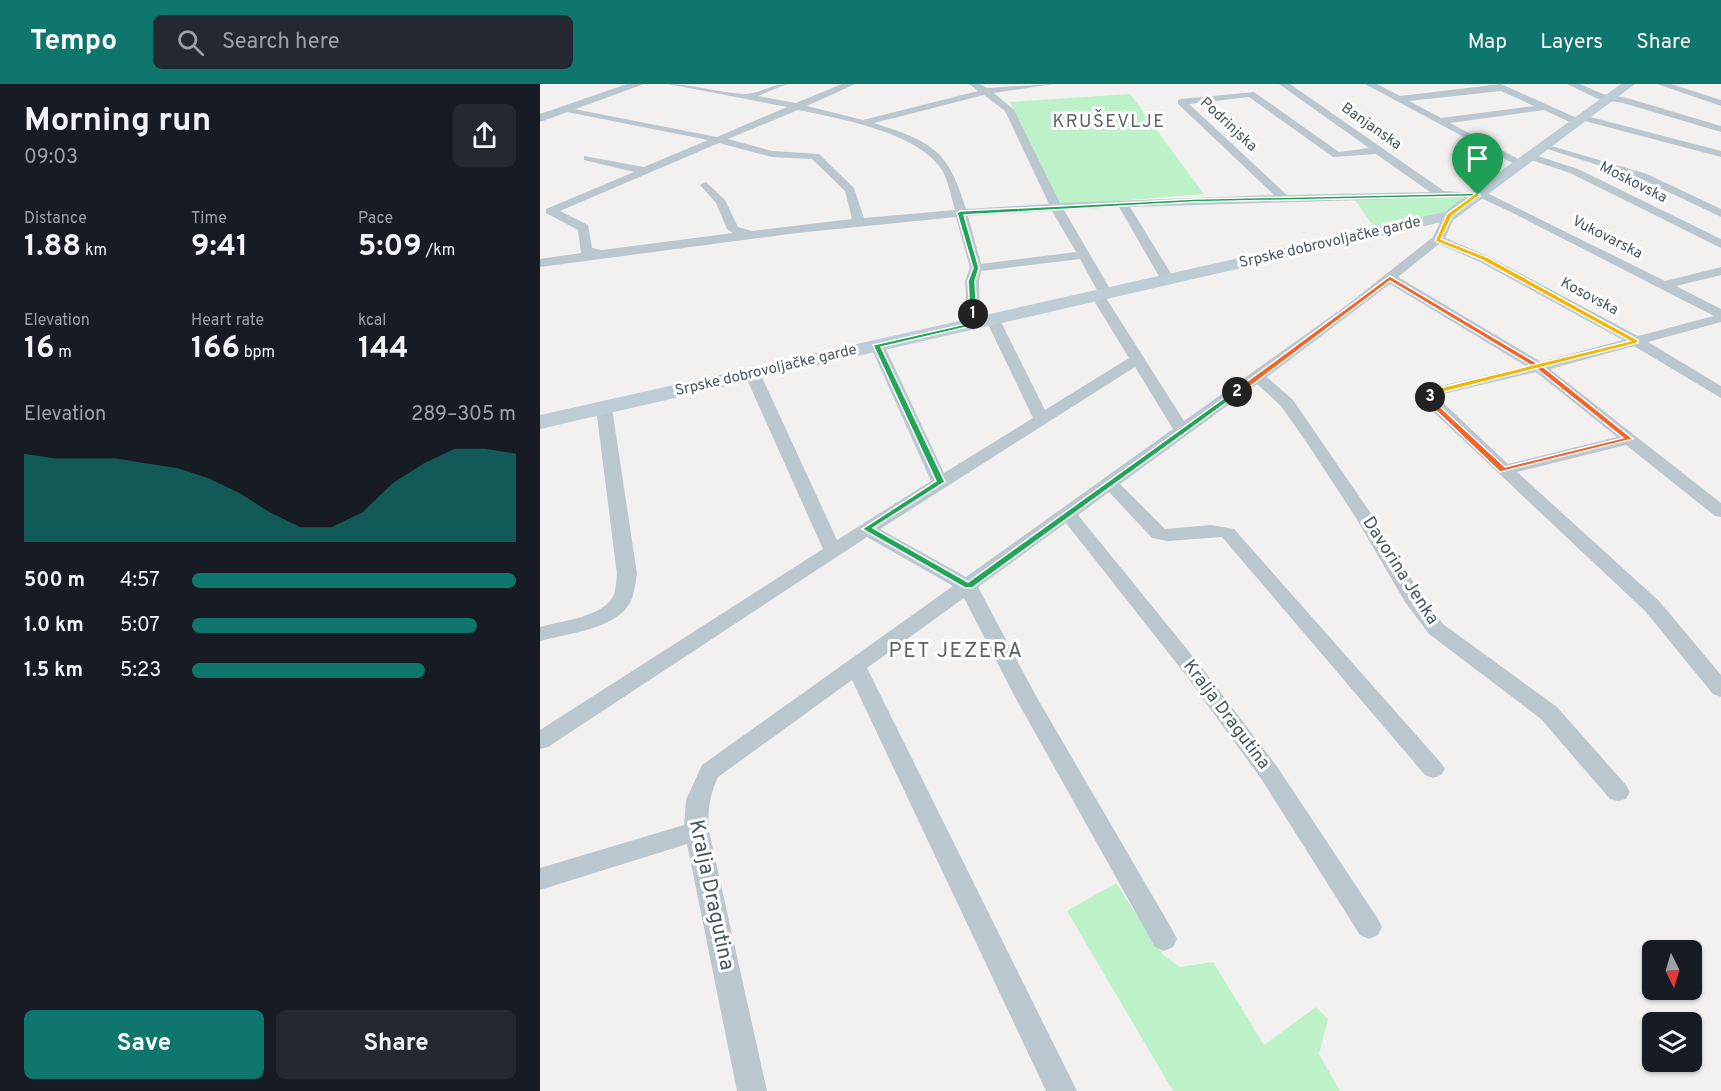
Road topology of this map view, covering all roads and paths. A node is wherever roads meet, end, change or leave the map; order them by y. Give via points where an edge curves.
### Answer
1 (638, 84) edge
2 (673, 84) edge
3 (714, 84) edge
4 (782, 84) edge
5 (850, 84) edge
6 (974, 84) edge
7 (1048, 84) edge
8 (1284, 84) edge
9 (1370, 84) edge
10 (1572, 84) edge
11 (1629, 84) edge
12 (1662, 84) edge
13 (1497, 86) edge
14 (699, 89) junction
15 (987, 91) junction
16 (745, 98) junction
17 (1610, 98) junction
18 (1399, 99) junction
19 (1721, 103) edge
20 (793, 108) junction
21 (1542, 108) junction
22 (567, 109) junction
23 (540, 118) edge
24 (1580, 120) junction
25 (1439, 121) junction
26 (866, 122) junction
27 (1721, 129) edge
28 (717, 140) junction
29 (1545, 145) junction
30 (1380, 150) junction
31 (1721, 154) edge
32 (588, 158) dead end
33 (1525, 160) junction
34 (645, 171) junction
35 (706, 185) dead end
36 (1441, 194) junction
37 (1478, 195) junction
38 (1284, 198) junction
39 (1123, 204) junction
40 (1056, 207) junction
41 (960, 213) junction
42 (1721, 213) edge
43 (1449, 216) junction
44 (858, 222) junction
45 (733, 229) junction
46 (751, 234) junction
47 (719, 238) junction
48 (1438, 239) junction
49 (1721, 244) edge
50 (582, 254) junction
51 (1085, 255) junction
52 (540, 263) edge
53 (976, 268) junction
54 (1721, 271) edge
55 (1390, 278) junction
56 (1168, 280) junction
57 (1663, 285) junction
58 (1102, 295) junction
59 (1721, 316) edge
60 (993, 320) junction
61 (973, 324) junction
62 (1636, 341) junction
63 (877, 345) junction
64 (1136, 360) junction
65 (1539, 367) junction
66 (753, 375) junction
67 (1258, 377) junction
68 (1721, 393) edge
69 (604, 408) junction
70 (1042, 419) junction
71 (540, 423) edge
72 (1182, 431) junction
73 (1629, 439) junction
74 (1503, 470) junction
75 (940, 482) junction
76 (1110, 483) junction
77 (1721, 512) edge
78 (1068, 514) junction
79 (867, 529) junction
80 (833, 551) junction
81 (968, 586) junction
82 (540, 634) edge
83 (856, 667) junction
84 (1721, 689) edge
85 (540, 741) edge
86 (1433, 769) dead end
87 (1618, 792) dead end
88 (697, 831) junction
89 (540, 879) edge
90 (1369, 927) dead end
91 (1164, 939) dead end
92 (752, 1091) edge
93 (1062, 1091) edge

1 - 22 street
2 - 14 street
3 - 14 street
4 - 16 street
5 - 20 street
6 - 15 street
7 - 15 street
8 - 30 street, Banjanska
9 - 18 street, Moskovska
10 - 17 street
11 - 17 main road, Srpske dobrovoljačke garde
12 - 19 street
13 - 18 street
13 - 21 street
14 - 16 street
15 - 26 street
15 - 40 street via 1009,110
16 - 20 street
17 - 24 main road, Srpske dobrovoljačke garde
17 - 27 street
18 - 25 street, Moskovska
20 - 26 street
20 - 28 street
21 - 24 street
21 - 25 street
22 - 23 street
22 - 28 street
24 - 29 main road, Srpske dobrovoljačke garde
24 - 31 street
25 - 33 street, Moskovska
26 - 41 street via 925,147 945,164
28 - 34 street
28 - 44 street via 772,154 815,156 850,190
29 - 33 main road, Srpske dobrovoljačke garde
29 - 42 street via 1643,176
30 - 36 street, Banjanska
30 - 38 street, Podrinjska via 1337,155 1251,94 1181,102
32 - 34 street
33 - 37 main road, Srpske dobrovoljačke garde
33 - 49 street, Moskovska via 1574,171
34 - 50 street via 550,211 584,228
35 - 45 street via 721,202
36 - 37 street
36 - 38 street
37 - 43 main road, Srpske dobrovoljačke garde
37 - 57 street, Vukovarska
38 - 39 street
39 - 40 street
39 - 56 street
40 - 41 street
40 - 51 street
41 - 44 street
41 - 53 street
43 - 48 street, Kralja Dragutina
43 - 56 main road, Srpske dobrovoljačke garde
44 - 46 street
45 - 46 street
45 - 47 street
46 - 47 street
47 - 50 street
48 - 55 street, Kralja Dragutina
48 - 62 street, Kosovska via 1484,258
50 - 52 street
51 - 53 street
51 - 58 street
53 - 61 street via 972,281
54 - 57 street
55 - 65 street
55 - 67 street, Kralja Dragutina
56 - 58 main road, Srpske dobrovoljačke garde
57 - 59 street, Vukovarska
58 - 60 main road, Srpske dobrovoljačke garde
58 - 64 street
59 - 62 street
60 - 61 main road, Srpske dobrovoljačke garde
60 - 70 street
61 - 63 main road, Srpske dobrovoljačke garde
62 - 65 street
62 - 68 street, Kosovska
63 - 66 main road, Srpske dobrovoljačke garde
63 - 75 street
64 - 70 street
64 - 72 street
65 - 73 street
65 - 74 street via 1433,392 1430,398
66 - 69 main road, Srpske dobrovoljačke garde
66 - 80 street
67 - 72 street, Kralja Dragutina
67 - 87 street, Davorina Jenka via 1287,404 1315,442 1436,629 1549,713
69 - 71 main road, Srpske dobrovoljačke garde
69 - 82 street via 627,574 623,595 616,607 597,616
70 - 75 street
72 - 76 street, Kralja Dragutina
73 - 74 street
73 - 77 street
74 - 84 street via 1652,606
75 - 79 street
76 - 78 street, Kralja Dragutina
76 - 86 street via 1159,534 1176,536 1217,529 1228,533
78 - 81 street, Kralja Dragutina
78 - 90 street, Kralja Dragutina via 1270,774
79 - 80 street
79 - 81 street
80 - 85 street
81 - 83 street, Kralja Dragutina
81 - 91 street via 1026,697
83 - 88 street, Kralja Dragutina via 710,771 697,794
83 - 93 street
88 - 89 street
88 - 92 street, Kralja Dragutina

